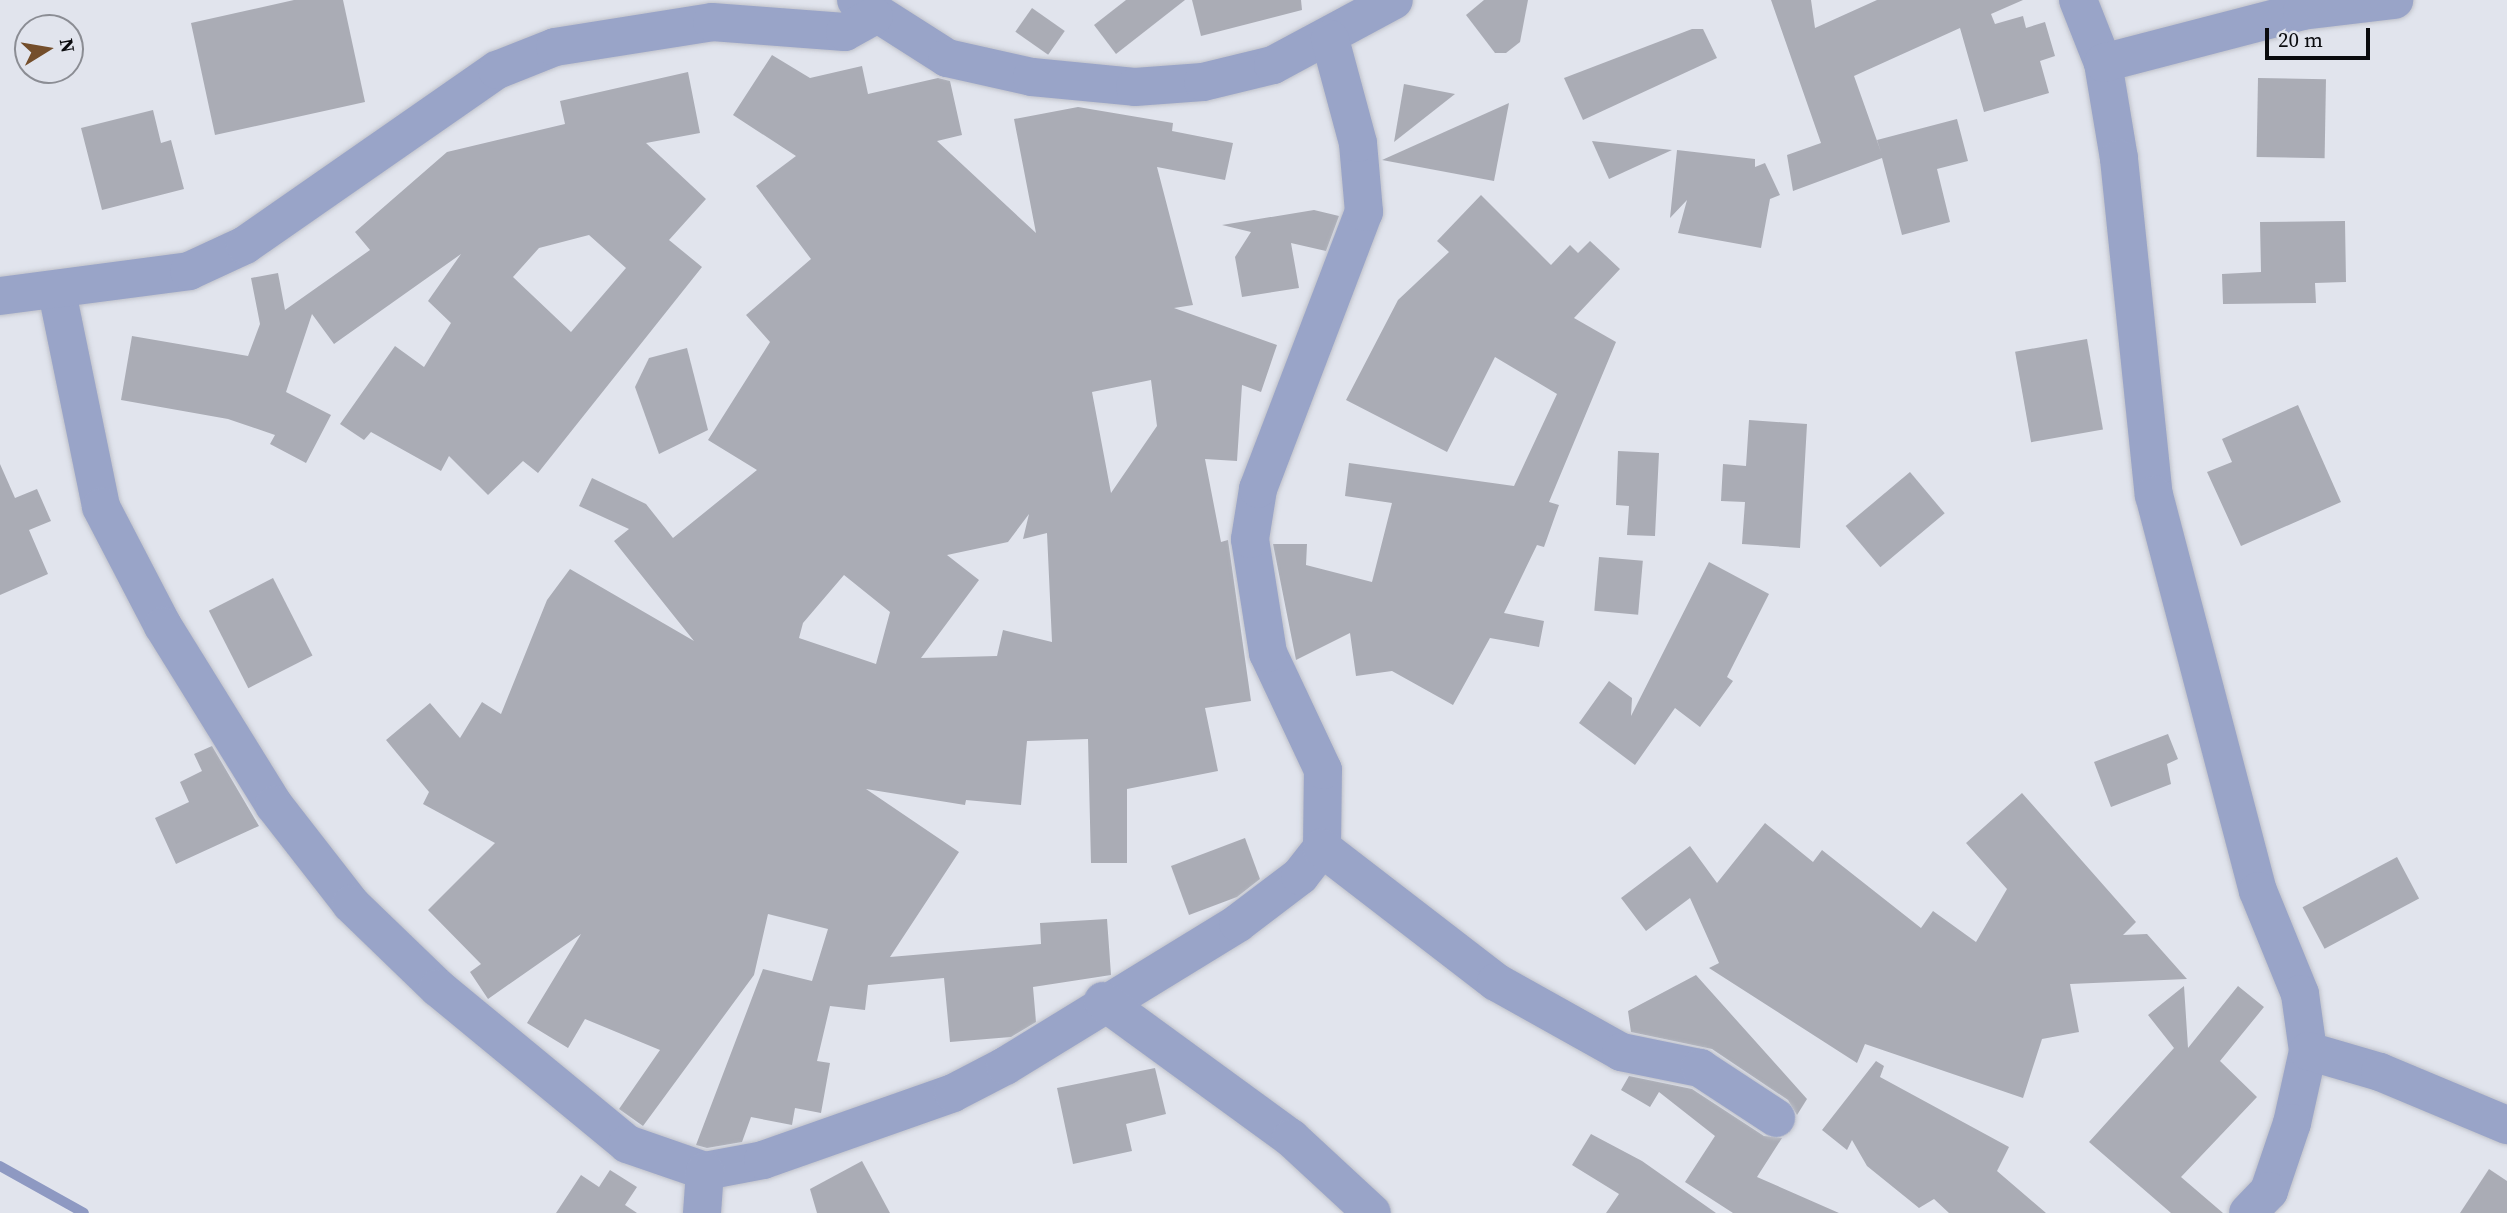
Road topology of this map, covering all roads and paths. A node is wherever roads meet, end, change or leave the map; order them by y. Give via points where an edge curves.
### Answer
1 (1394, 0) edge
2 (2078, 0) edge
3 (2394, 0) edge
4 (865, 8) edge
5 (1330, 39) junction
6 (2103, 63) junction
7 (57, 292) junction
8 (0, 296) edge
9 (1322, 848) junction
10 (1103, 1001) junction
11 (2308, 1051) junction
12 (1776, 1118) dead end
13 (2507, 1125) edge
14 (705, 1171) junction
15 (702, 1213) edge
16 (1371, 1213) edge
17 (2248, 1213) edge

1 - 5 street
2 - 6 street
3 - 6 street via 2302,11
4 - 5 street via 947,58 1031,77 1135,87 1203,82 1273,65
4 - 7 street via 845,32 712,22 555,47 498,70 246,245 190,271
5 - 9 street via 1358,143 1364,212 1258,489 1250,539 1268,653 1323,770
6 - 11 street via 2154,495 2258,891 2300,994
7 - 8 street
7 - 14 street via 101,507 163,626 274,805 351,904 438,988 627,1144
9 - 10 street via 1300,876 1238,923
9 - 12 street via 1496,982 1621,1052 1700,1069
10 - 14 street via 953,1093 763,1160
10 - 16 street via 1291,1138
11 - 13 street via 2379,1072
11 - 17 street via 2269,1191
14 - 15 street

